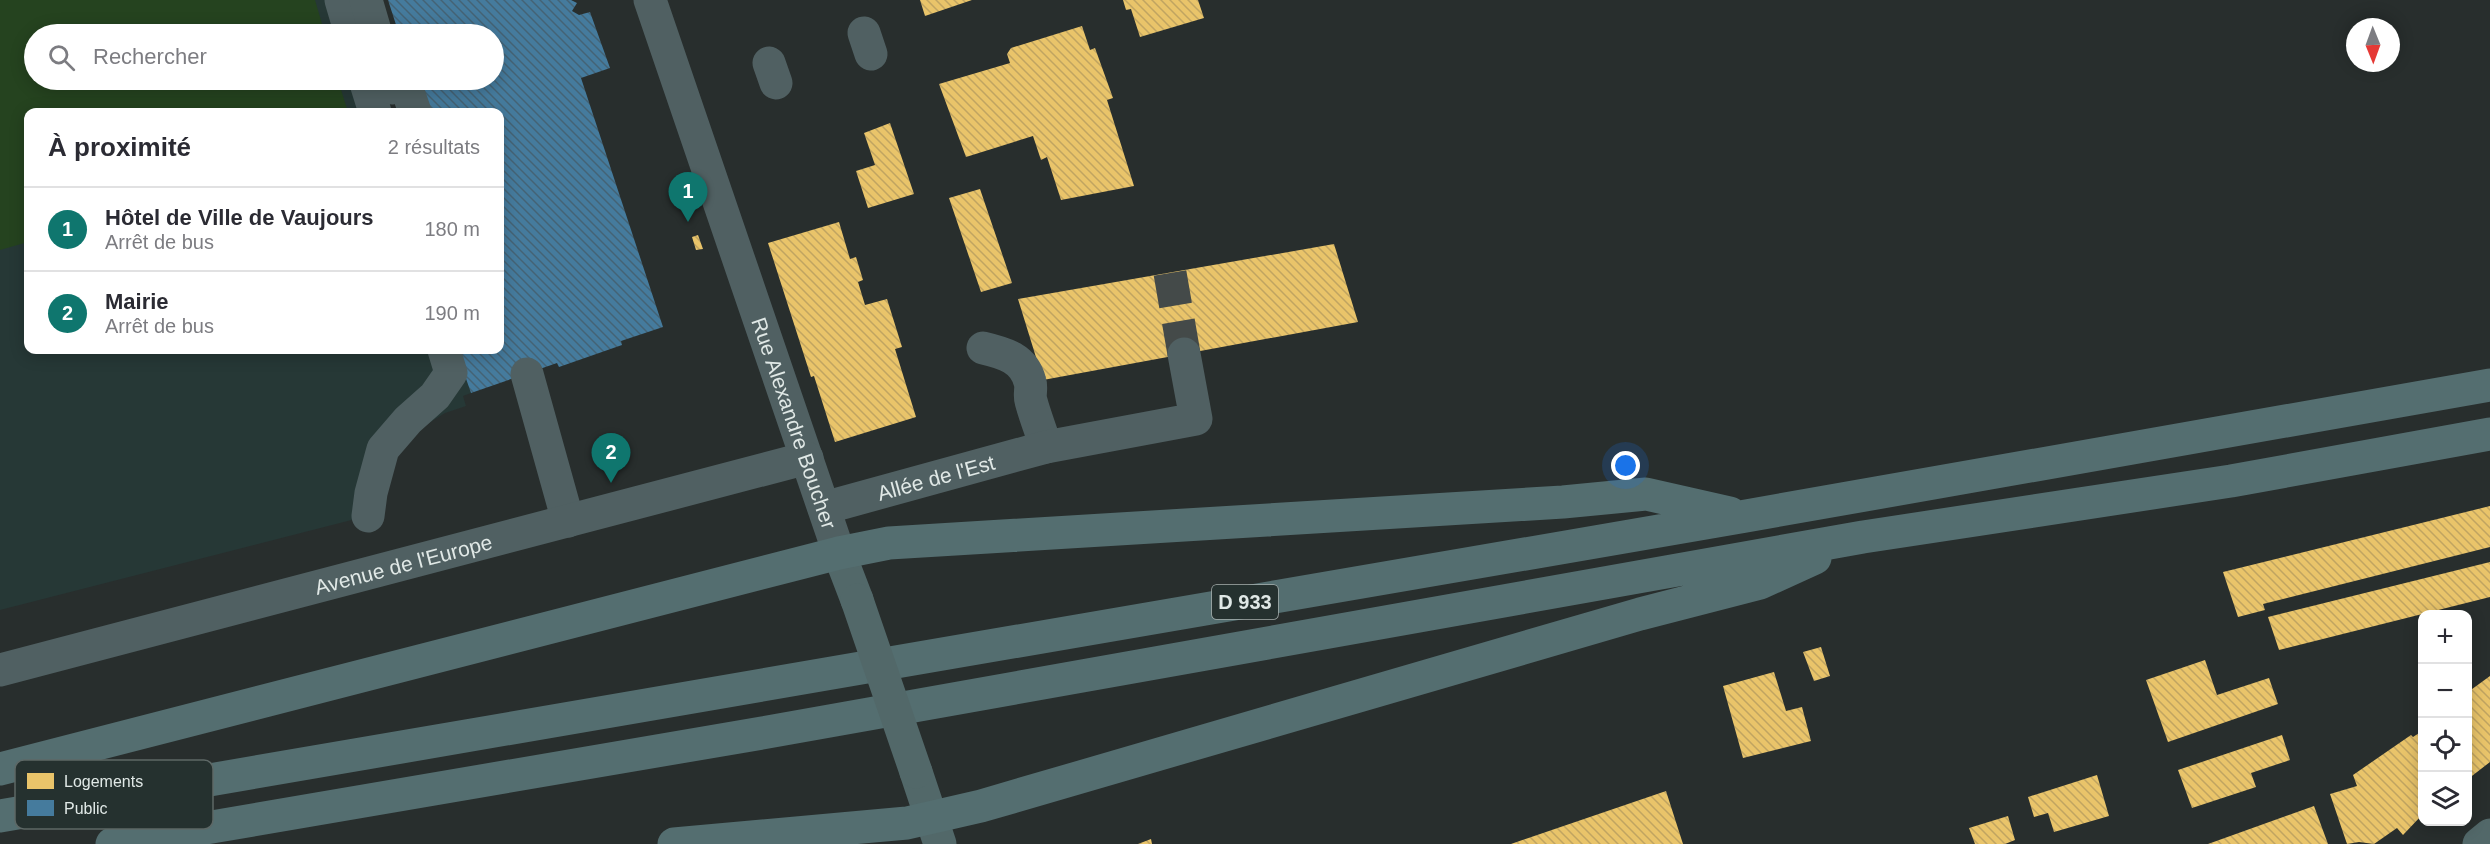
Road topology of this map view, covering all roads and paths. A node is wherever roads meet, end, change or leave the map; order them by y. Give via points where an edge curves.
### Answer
1 (341, 0) edge
2 (366, 0) edge
3 (650, 0) edge
4 (348, 24) edge
5 (373, 24) edge
6 (407, 90) edge
7 (414, 108) edge
8 (983, 348) dead end
9 (445, 354) edge
10 (1184, 354) tunnel mouth
11 (527, 374) dead end
12 (2490, 385) edge
13 (2490, 434) edge
14 (1046, 447) junction
15 (807, 458) junction
16 (824, 508) junction
17 (368, 516) dead end
18 (1746, 516) junction
19 (568, 521) junction
20 (1863, 537) junction
21 (839, 553) junction
22 (0, 670) edge
23 (35, 760) edge
24 (15, 765) edge
25 (0, 769) edge
26 (213, 779) edge
27 (15, 813) edge
28 (0, 816) edge
29 (213, 827) edge
30 (200, 829) edge
31 (936, 831) edge
32 (2490, 835) edge
33 (112, 844) edge
34 (674, 844) edge
35 (2479, 844) edge

1 - 4 street
2 - 5 street
3 - 15 street, Rue Alexandre Boucher
6 - 7 street
8 - 14 street via 1018,360 1025,370
9 - 17 street via 451,373 435,396 383,448 370,493
10 - 14 street, Allée de l'Est via 1196,419
11 - 19 street
12 - 18 highway, D 933
13 - 20 highway, D 933 via 2231,481
14 - 16 street, Allée de l'Est
15 - 16 street, Rue Alexandre Boucher
15 - 19 street, Avenue de l'Europe
16 - 21 street, Rue Alexandre Boucher
18 - 21 highway via 1646,494 900,542
18 - 26 highway, D 933
19 - 22 street, Avenue de l'Europe
20 - 29 highway, D 933
20 - 31 highway via 1760,583 1640,614 981,806
21 - 23 highway
21 - 31 main road, Rue Alexandre Boucher, bridge
24 - 25 highway
27 - 28 highway, D 933
30 - 33 highway, D 933
31 - 34 highway via 908,823
32 - 35 main road

